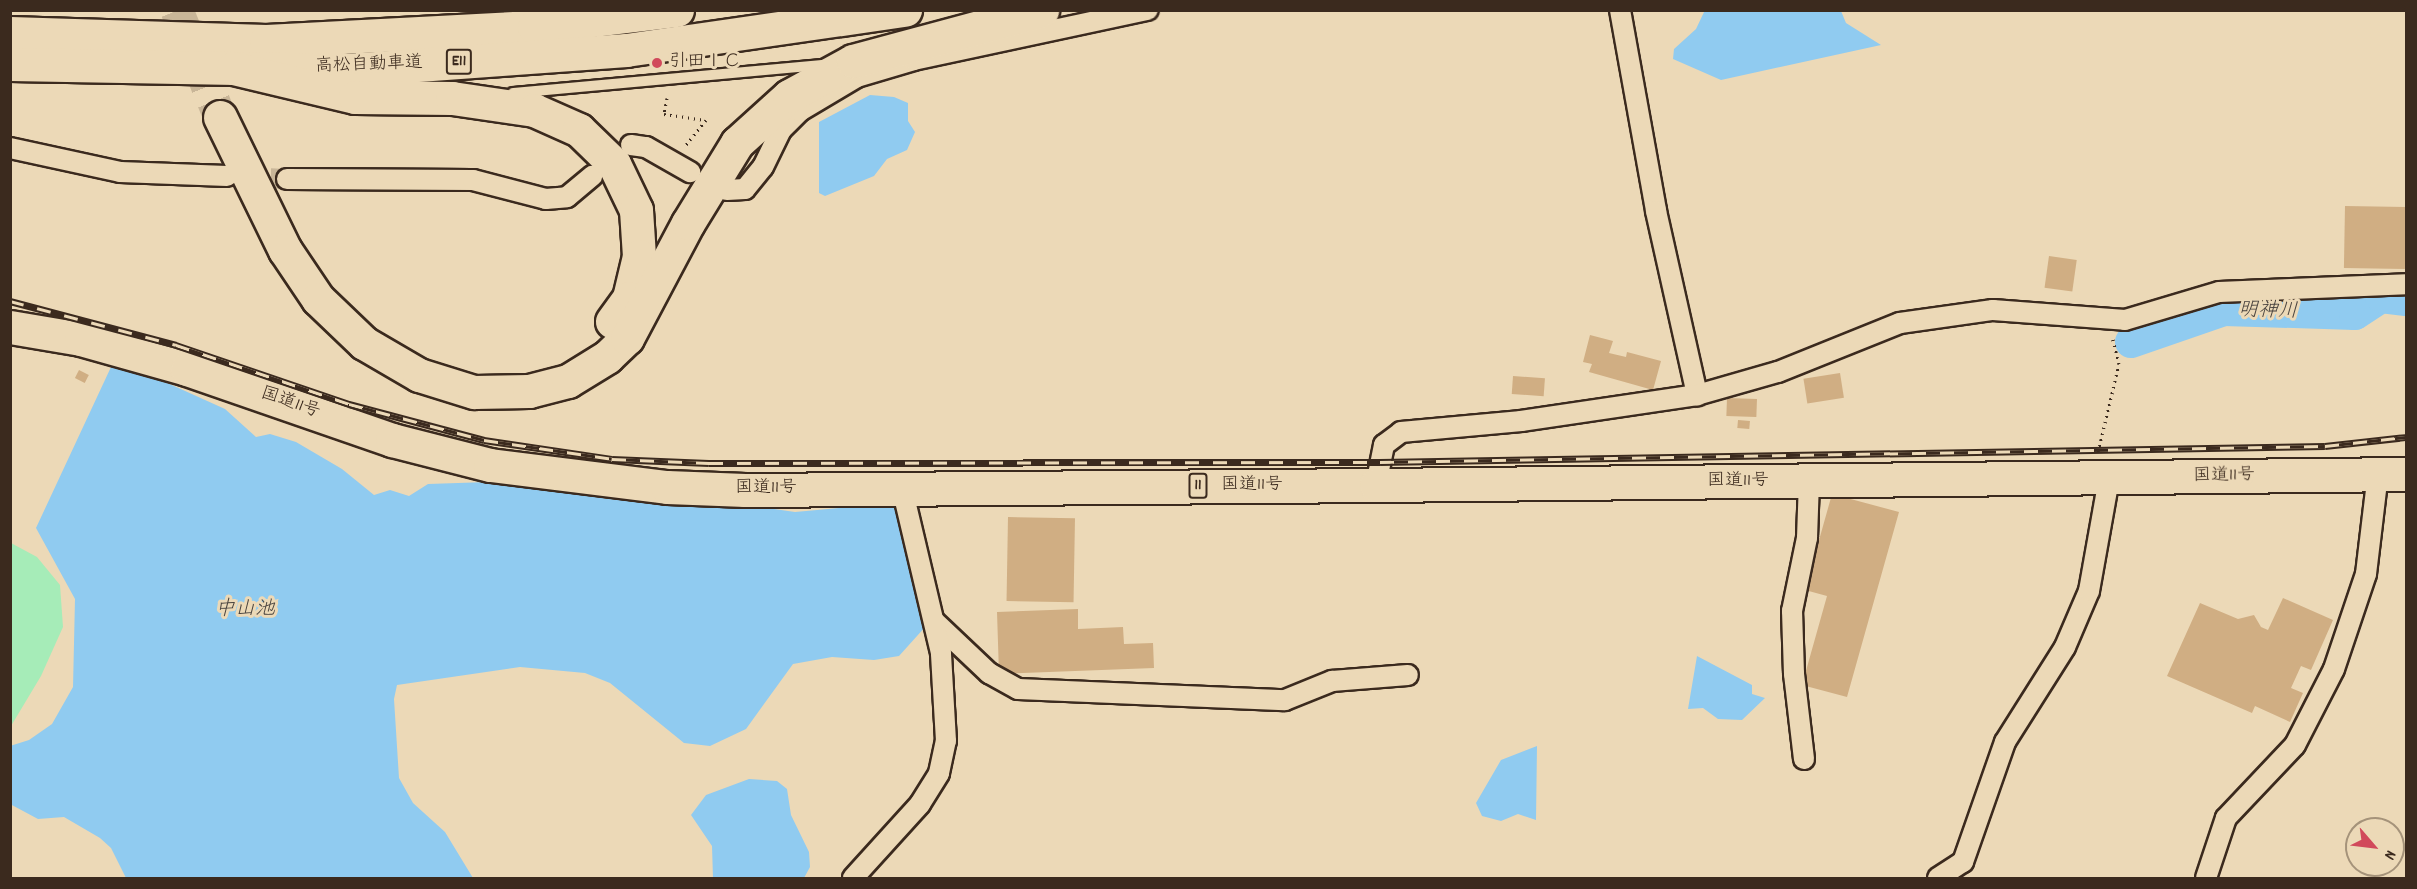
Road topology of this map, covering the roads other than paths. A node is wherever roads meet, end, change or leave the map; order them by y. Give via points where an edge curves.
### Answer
1 (677, 10) edge
2 (905, 10) edge
3 (1042, 10) edge
4 (1148, 10) edge
5 (1620, 10) edge
6 (10, 33) edge
7 (853, 62) junction
8 (10, 64) edge
9 (233, 68) junction
10 (452, 98) junction
11 (631, 145) dead end
12 (10, 148) edge
13 (690, 172) dead end
14 (227, 176) tunnel mouth
15 (592, 176) dead end
16 (286, 179) tunnel mouth
17 (727, 190) dead end
18 (2406, 284) edge
19 (10, 327) edge
20 (1697, 395) junction
21 (2392, 474) edge
22 (2101, 479) junction
23 (1809, 482) junction
24 (1376, 485) junction
25 (902, 488) junction
26 (934, 621) junction
27 (1408, 675) dead end
28 (1804, 759) dead end
29 (853, 879) edge
30 (1938, 879) edge
31 (2205, 879) edge

1 - 6 highway, 高松自動車道 / E11 via 534,27 266,41
2 - 9 highway, 高松自動車道 / E11 via 626,51 348,70
3 - 7 highway
4 - 17 street via 914,60 857,77 800,111 781,130 764,167 745,189
5 - 20 street via 1656,211
7 - 10 lane
7 - 10 highway via 789,96 737,143 688,223 627,338 607,357 568,381 529,392 474,392 419,375 364,343 318,299 285,250 229,115 298,240 332,289 375,331 426,362 478,376 525,376 561,366 602,335 629,298 639,256 636,210 615,164 579,130 534,110
8 - 9 highway, 高松自動車道 / E11
9 - 10 highway via 355,97
11 - 13 street via 646,147
12 - 14 street via 120,172
15 - 16 street via 567,197 546,199 473,180
18 - 20 street via 2219,292 2125,320 1993,310 1900,323 1778,372
19 - 25 highway, 国道11号 / 11 via 81,339 187,369 392,440 490,465 667,487
20 - 24 street via 1521,421 1401,432 1384,445
21 - 22 highway, 国道11号 / 11
21 - 31 street via 2366,574 2334,669 2295,745 2226,818
22 - 23 highway, 国道11号 / 11
22 - 30 street via 2089,591 2065,647 2005,742 1963,862
23 - 24 highway, 国道11号 / 11
23 - 28 street via 1807,538 1792,611 1794,674
24 - 25 highway, 国道11号 / 11
25 - 26 street
26 - 27 street via 989,673 1018,689 1285,700 1332,681
26 - 29 street via 945,692 946,741 939,773 920,804

